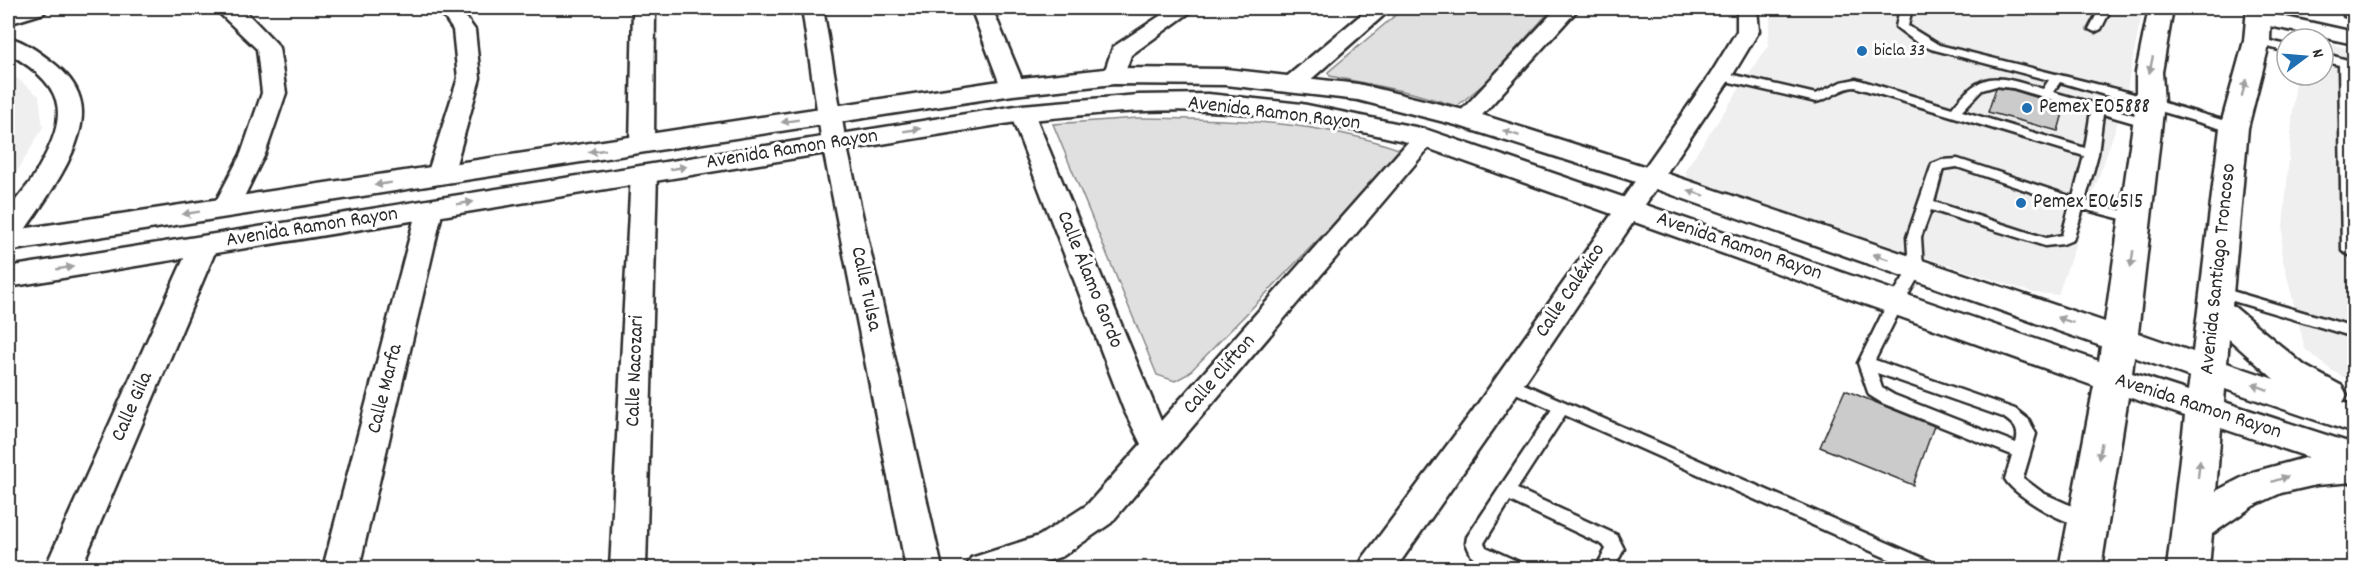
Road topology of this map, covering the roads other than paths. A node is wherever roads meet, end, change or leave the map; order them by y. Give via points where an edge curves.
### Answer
1 (35, 8) edge
2 (224, 8) edge
3 (449, 8) edge
4 (644, 8) edge
5 (812, 8) edge
6 (1185, 8) edge
7 (1381, 8) edge
8 (1568, 8) edge
9 (1747, 8) edge
10 (1906, 8) edge
11 (2100, 8) edge
12 (2161, 8) edge
13 (985, 9) edge
14 (8, 17) edge
15 (2265, 28) edge
16 (2095, 29) dead end
17 (2355, 38) edge
18 (8, 44) edge
19 (2335, 60) edge
20 (2350, 64) edge
21 (1114, 76) junction
22 (1721, 76) junction
23 (2056, 79) junction
24 (1292, 84) junction
25 (2046, 94) junction
26 (1018, 100) junction
27 (2098, 109) junction
28 (1955, 112) junction
29 (2149, 113) junction
30 (1466, 119) junction
31 (2234, 128) junction
32 (832, 129) junction
33 (1425, 138) junction
34 (2091, 153) junction
35 (643, 159) junction
36 (440, 175) junction
37 (1649, 177) junction
38 (2078, 203) junction
39 (1926, 204) junction
40 (226, 207) junction
41 (1628, 208) junction
42 (430, 209) junction
43 (2137, 219) junction
44 (8, 234) edge
45 (8, 241) edge
46 (204, 245) junction
47 (2349, 251) dead end
48 (1916, 269) junction
49 (8, 277) edge
50 (2217, 300) junction
51 (1896, 302) junction
52 (2355, 332) edge
53 (2120, 339) junction
54 (1866, 363) junction
55 (2208, 368) junction
56 (2112, 379) junction
57 (1508, 383) junction
58 (1562, 407) junction
59 (2355, 408) edge
60 (2206, 410) junction
61 (2355, 420) edge
62 (1158, 446) junction
63 (2022, 452) junction
64 (2355, 458) edge
65 (2355, 468) edge
66 (1506, 491) junction
67 (2088, 521) junction
68 (2192, 526) junction
69 (63, 568) edge
70 (341, 568) edge
71 (627, 568) edge
72 (924, 568) edge
73 (984, 568) edge
74 (1376, 568) edge
75 (1514, 568) edge
76 (1605, 568) edge
77 (1927, 568) edge
78 (2080, 568) edge
79 (2188, 568) edge

1 - 14 main road
2 - 40 street via 268,48 274,93 253,154
3 - 36 street via 464,30 469,78
4 - 35 street, Calle Nacozari
5 - 32 street, Calle Tulsa
6 - 21 street via 1121,52
7 - 24 street
8 - 30 street
9 - 22 street, Calle Caléxico via 1748,31
10 - 23 lane via 1902,27 1920,40
11 - 16 lane via 2104,11
12 -> 29 main road via 2149,72
13 - 26 street, Calle Álamo Gordo
15 - 17 street
31 -> 15 main road, Avenida Santiago Troncoso
18 - 44 street via 61,82 70,102 68,133 52,168
19 - 20 lane
20 - 47 lane
21 - 24 main road, Avenida Ramon Rayon via 1226,77
21 - 26 main road, Avenida Ramon Rayon
22 - 28 lane via 1816,98 1828,95 1842,84 1857,83
22 - 37 street, Calle Caléxico
23 - 25 lane
23 - 29 lane
24 - 30 main road, Avenida Ramon Rayon via 1358,92
25 - 27 lane
25 - 28 lane via 1989,83 1979,86
26 - 32 main road, Avenida Ramon Rayon
26 - 33 main road, Avenida Ramon Rayon via 1224,104 1354,121
26 - 62 street, Calle Álamo Gordo via 1140,410
27 - 29 lane
27 - 34 lane
28 - 34 lane
29 - 31 lane
29 - 43 main road
37 -> 30 main road, Avenida Ramon Rayon
31 - 50 main road, Avenida Santiago Troncoso
32 - 35 main road, Avenida Ramon Rayon
32 - 72 street, Calle Tulsa
33 - 41 main road, Avenida Ramon Rayon
33 - 62 street, Calle Clifton
34 - 38 lane
35 -> 36 main road, Avenida Ramon Rayon
42 -> 35 main road, Avenida Ramon Rayon
35 - 71 street, Calle Nacozari
36 -> 40 main road, Avenida Ramon Rayon
37 - 41 street, Calle Caléxico
48 -> 37 main road, Avenida Ramon Rayon
38 - 39 lane via 2068,237 2054,242
38 - 39 lane via 1958,164 1942,164 1937,167
38 - 43 lane
39 - 48 lane via 1914,237
40 -> 45 main road, Avenida Ramon Rayon
41 - 51 main road, Avenida Ramon Rayon
41 - 57 street, Calle Caléxico
42 - 46 main road, Avenida Ramon Rayon
42 - 70 street, Calle Marfa
43 -> 53 main road
49 -> 46 main road, Avenida Ramon Rayon
46 - 69 street, Calle Gila
48 - 51 lane
53 -> 48 main road, Avenida Ramon Rayon
50 - 52 lane
50 - 55 main road, Avenida Santiago Troncoso
50 - 59 main road via 2292,375
51 - 54 lane
51 - 56 main road, Avenida Ramon Rayon
53 - 55 main road, Avenida Ramon Rayon
53 - 56 main road
54 - 63 lane via 1875,391 1888,399
54 - 63 lane via 2009,413 2026,427
55 - 60 main road, Avenida Santiago Troncoso
61 -> 55 main road, Avenida Ramon Rayon
56 - 60 main road, Avenida Ramon Rayon
56 -> 67 main road
57 - 58 lane
57 - 74 street, Calle Caléxico
58 - 66 lane
58 - 77 lane
60 - 64 main road, Avenida Ramon Rayon
68 -> 60 main road, Avenida Santiago Troncoso
62 - 73 street, Calle Clifton via 1114,499 1083,526 1051,546
63 - 67 lane via 2014,478 2017,484 2028,494
68 -> 65 main road via 2254,488 2315,470
66 - 75 lane via 1475,543 1479,552
66 - 76 lane via 1610,540 1615,549
67 - 78 main road
68 - 79 main road, Avenida Santiago Troncoso

